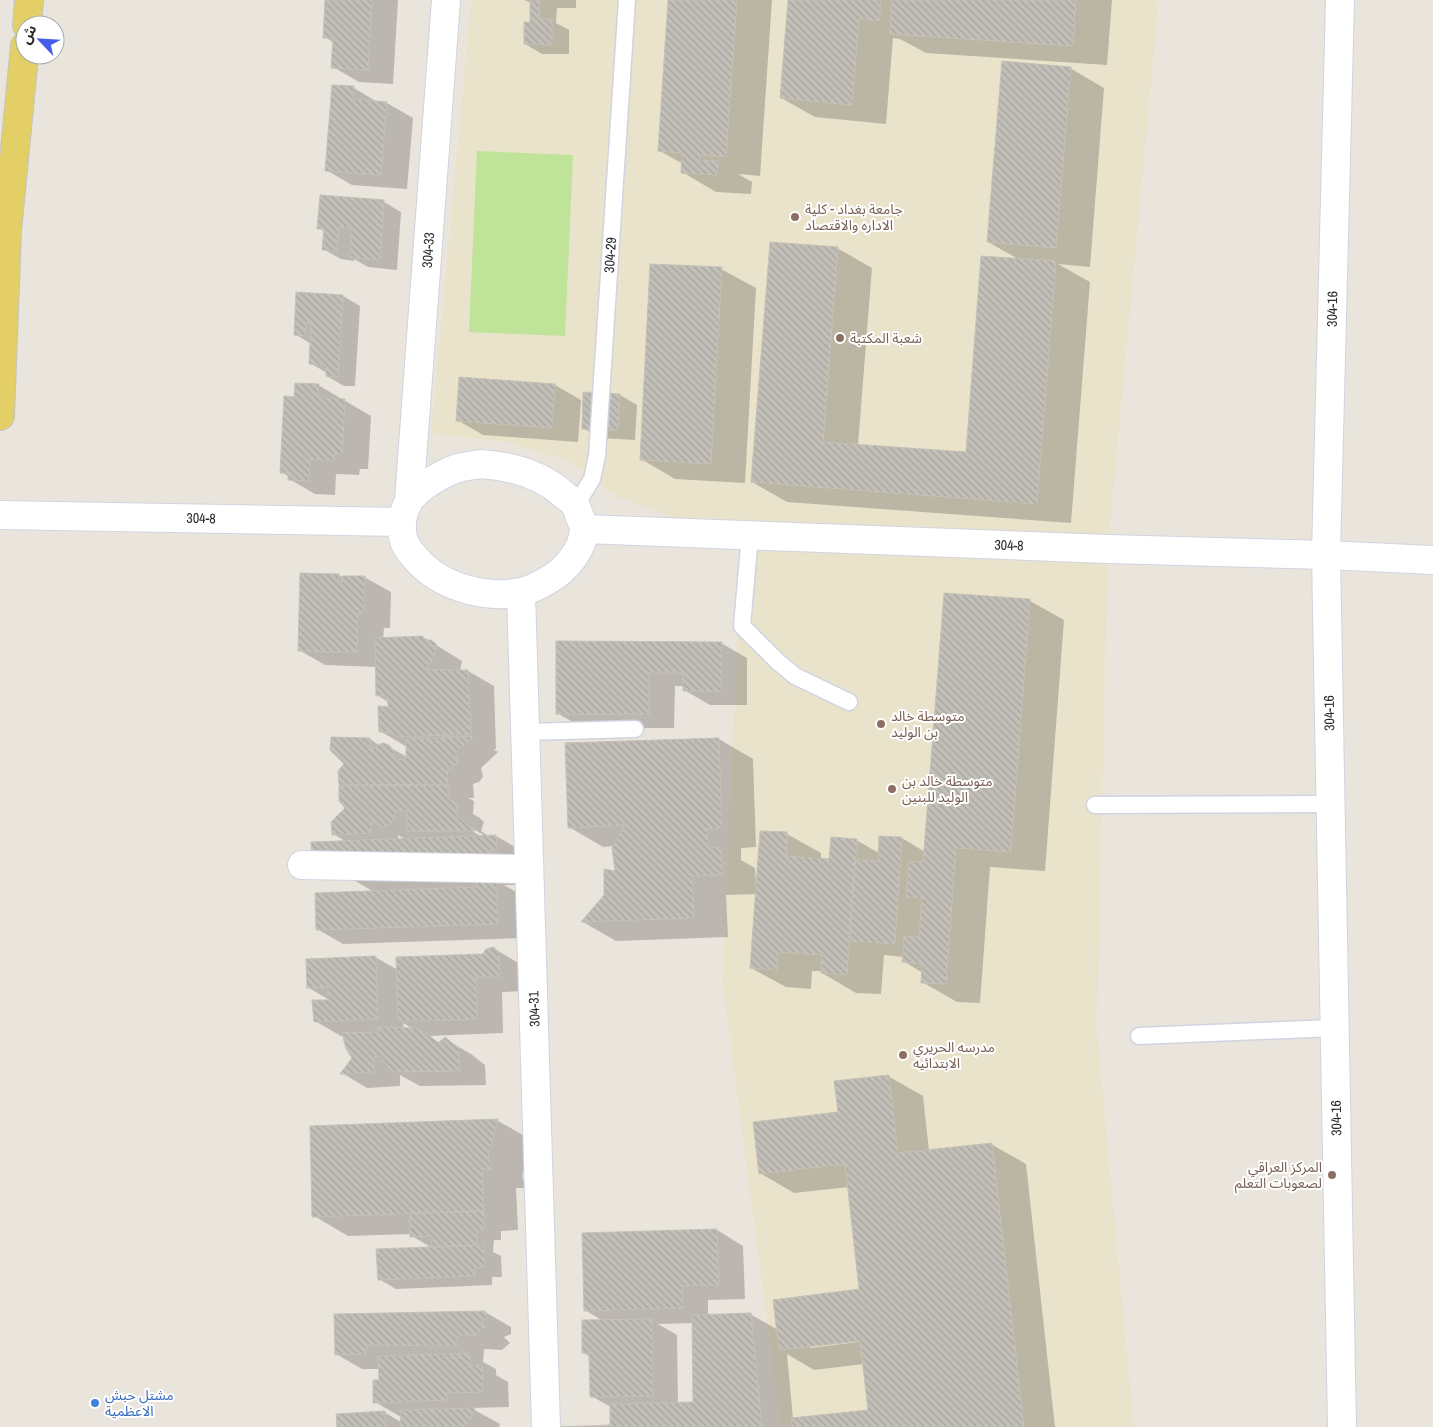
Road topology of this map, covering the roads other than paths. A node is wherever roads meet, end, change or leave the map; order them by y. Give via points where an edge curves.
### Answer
1 (446, 0) edge
2 (627, 0) edge
3 (1340, 0) edge
4 (23, 65) edge
5 (0, 416) edge
6 (405, 511) junction
7 (0, 515) edge
8 (580, 517) junction
9 (750, 535) junction
10 (1326, 555) junction
11 (1433, 560) edge
12 (521, 592) junction
13 (849, 702) dead end
14 (635, 729) dead end
15 (525, 732) junction
16 (1330, 804) junction
17 (1095, 805) dead end
18 (302, 866) dead end
19 (529, 869) junction
20 (1334, 1028) junction
21 (1139, 1036) dead end
22 (546, 1427) edge
23 (1342, 1427) edge

1 - 6 street, 304-33
2 - 8 lane, 304-29 via 597,456
3 - 10 street, 304-16
4 - 5 main road via 7,232
6 - 7 street, 304-8
6 - 8 street via 423,487 442,475 461,467 481,464 501,465 540,478 559,490
6 - 12 street via 404,542 415,558 441,580 473,591
8 - 9 street, 304-8
8 - 12 street via 578,550 567,566 540,585
9 - 10 street, 304-8
9 - 13 lane via 742,626 795,676
10 - 11 street, 304-8
10 - 16 street, 304-16
12 - 15 street, 304-31
14 - 15 lane
15 - 19 street, 304-31
16 - 17 lane
16 - 20 street, 304-16
18 - 19 street
19 - 22 street, 304-31
20 - 21 lane
20 - 23 street, 304-16

